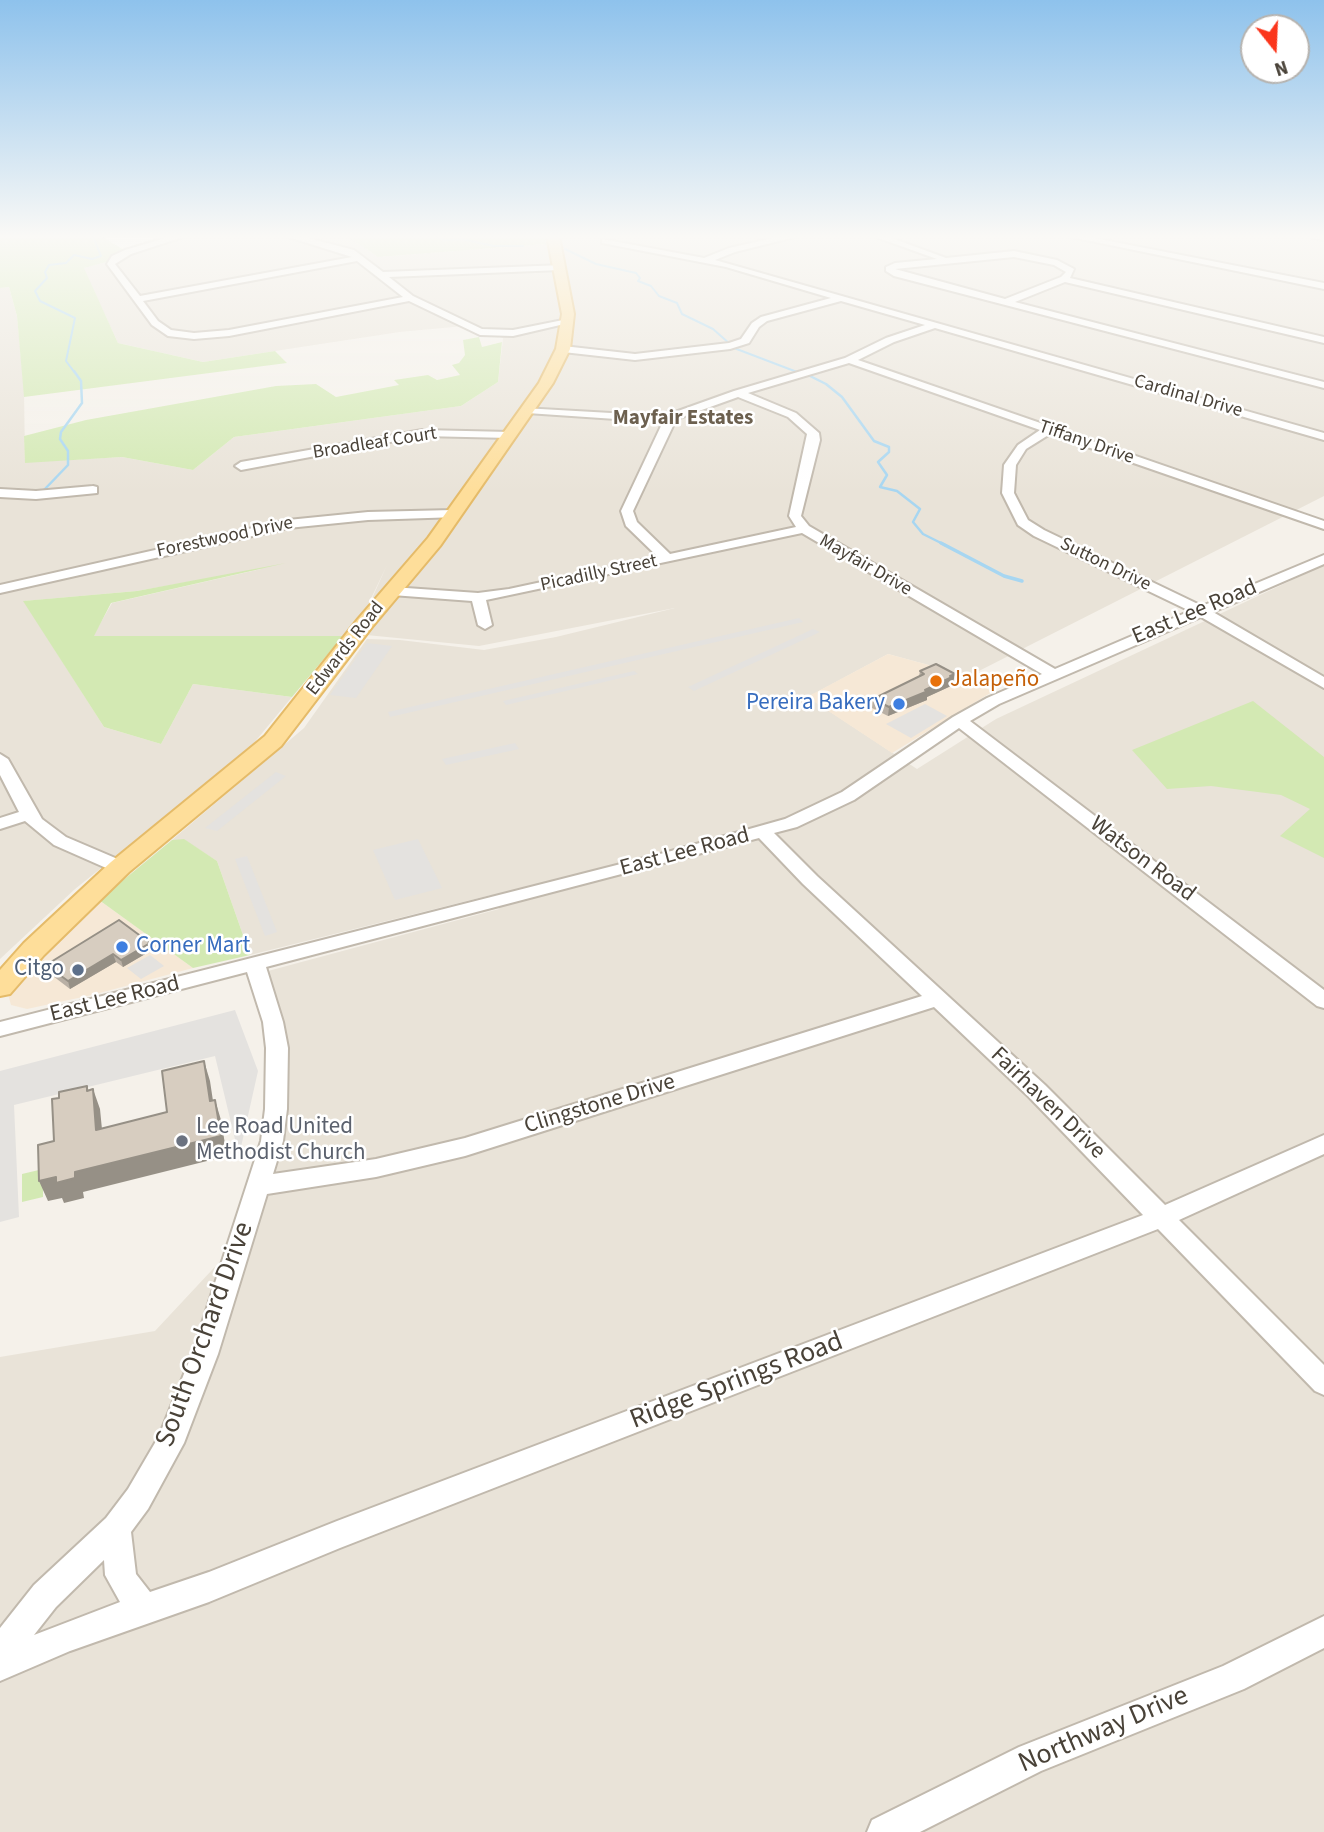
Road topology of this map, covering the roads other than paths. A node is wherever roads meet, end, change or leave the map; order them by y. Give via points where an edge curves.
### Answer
1 (155, 321) edge
2 (290, 321) edge
3 (458, 321) edge
4 (761, 321) edge
5 (923, 321) edge
6 (1081, 321) edge
7 (1245, 321) edge
8 (568, 322) joint
9 (935, 325) junction
10 (1324, 340) edge
11 (562, 349) junction
12 (849, 360) junction
13 (1324, 385) edge
14 (738, 393) junction
15 (527, 410) junction
16 (665, 419) junction
17 (1048, 430) junction
18 (510, 435) junction
19 (1324, 437) edge
20 (241, 466) dead end
21 (93, 490) dead end
22 (0, 493) edge
23 (453, 514) junction
24 (1324, 525) edge
25 (804, 529) junction
26 (668, 559) junction
27 (1322, 562) edge
28 (0, 589) edge
29 (392, 591) junction
30 (478, 597) junction
31 (1200, 611) junction
32 (485, 625) dead end
33 (1053, 674) junction
34 (1324, 683) edge
35 (959, 720) junction
36 (0, 759) edge
37 (29, 814) junction
38 (0, 824) edge
39 (763, 832) junction
40 (120, 867) junction
41 (255, 964) junction
42 (0, 987) edge
43 (936, 999) junction
44 (1324, 1001) edge
45 (0, 1029) edge
46 (1324, 1144) edge
47 (258, 1186) junction
48 (1163, 1217) junction
49 (1324, 1384) edge
50 (116, 1528) junction
51 (145, 1609) junction
52 (1324, 1631) edge
53 (0, 1653) edge
54 (0, 1665) edge
55 (884, 1832) edge

1 - 2 street via 174,335 194,336
3 - 8 street via 488,333 513,334
4 - 11 street via 745,341 730,346 635,357
5 - 9 street, Cardinal Drive
6 - 13 street
7 - 10 street
8 - 11 main road, Edwards Road
9 - 12 street
9 - 19 street, Cardinal Drive
11 - 15 main road, Edwards Road
12 - 14 street
12 - 17 street, Tiffany Drive
14 - 16 street
14 - 25 street, Mayfair Drive via 792,415 813,433 795,516
15 - 16 street
15 - 18 main road, Edwards Road
16 - 26 street via 667,426 627,511 631,523
17 - 24 street, Tiffany Drive
17 - 31 street, Sutton Drive via 1023,447 1010,465 1008,493 1023,522
18 - 20 street, Broadleaf Court via 422,433
18 - 23 main road, Edwards Road
21 - 22 street
23 - 28 street, Forestwood Drive via 288,524
23 - 29 main road, Edwards Road
25 - 26 street, Picadilly Street
25 - 33 street, Mayfair Drive
26 - 30 street, Picadilly Street
27 - 31 street, East Lee Road
29 - 30 street, Picadilly Street
29 - 40 main road, Edwards Road via 273,741
30 - 32 street
31 - 33 street, East Lee Road
31 - 34 street, Sutton Drive
33 - 35 street, East Lee Road
35 - 39 street, East Lee Road via 848,796
35 - 44 street, Watson Road
36 - 37 street
37 - 38 street
37 - 40 street via 60,841
39 - 41 street, East Lee Road
39 - 43 street, Fairhaven Drive
40 - 42 main road, Edwards Road
41 - 45 street, East Lee Road
41 - 47 street, South Orchard Drive via 273,1022 277,1077 272,1141
43 - 47 street, Clingstone Drive via 465,1147 376,1168
43 - 48 street, Fairhaven Drive via 1037,1091
46 - 48 street, Ridge Springs Road
47 - 50 street, South Orchard Drive via 205,1354 170,1443
48 - 49 street, Fairhaven Drive
48 - 51 street, Ridge Springs Road
50 - 51 street via 120,1575
50 - 53 street, South Orchard Drive via 45,1595
51 - 54 street, Ridge Springs Road
52 - 55 street, Northway Drive via 1233,1678 1031,1759

